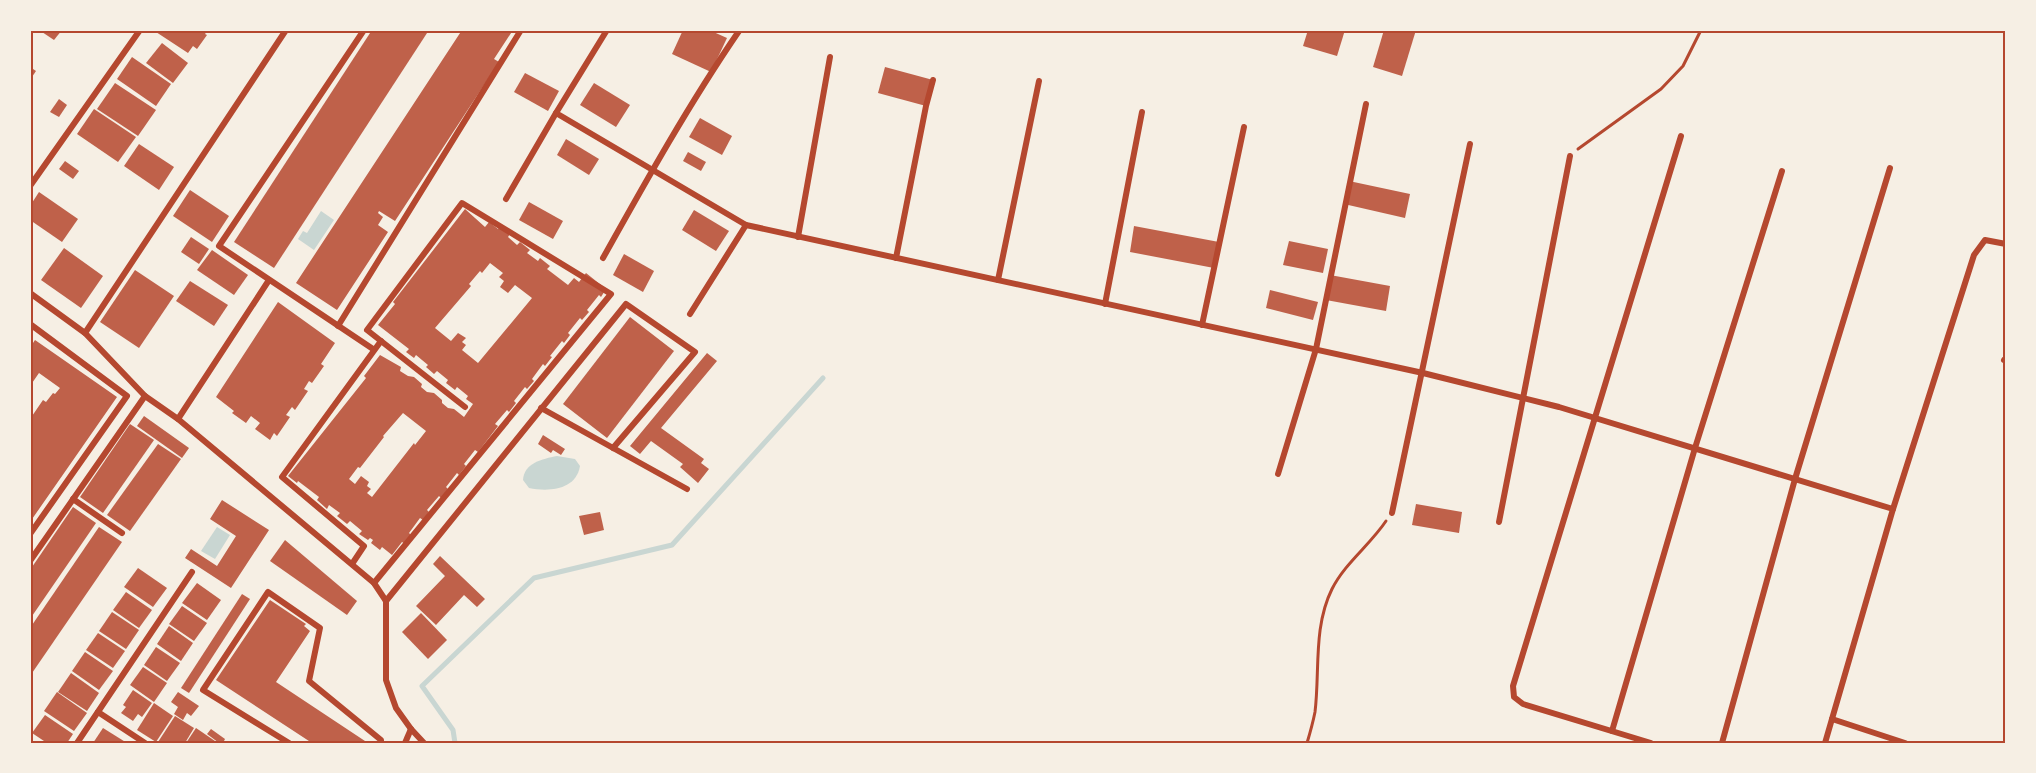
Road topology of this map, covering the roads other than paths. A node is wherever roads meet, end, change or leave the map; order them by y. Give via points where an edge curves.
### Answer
1 (140, 30) edge
2 (286, 30) edge
3 (364, 30) edge
4 (521, 30) edge
5 (607, 30) edge
6 (739, 31) edge
7 (830, 57) dead end
8 (933, 80) dead end
9 (1039, 81) dead end
10 (1366, 104) dead end
11 (1142, 112) dead end
12 (556, 113) junction
13 (1244, 127) dead end
14 (1681, 136) dead end
15 (1470, 144) dead end
16 (1570, 156) road end
17 (1890, 168) dead end
18 (652, 170) junction
19 (1782, 171) dead end
20 (30, 186) edge
21 (506, 199) dead end
22 (746, 225) junction
23 (798, 237) junction
24 (2006, 244) edge
25 (603, 258) dead end
26 (896, 258) junction
27 (269, 280) junction
28 (998, 280) junction
29 (30, 293) edge
30 (1105, 304) junction
31 (690, 314) dead end
32 (30, 324) edge
33 (1202, 325) junction
34 (338, 326) junction
35 (85, 333) junction
36 (381, 341) junction
37 (373, 349) junction
38 (1316, 349) junction
39 (1423, 373) junction
40 (145, 396) junction
41 (1522, 398) junction
42 (465, 407) dead end
43 (541, 408) junction
44 (178, 418) junction
45 (1595, 418) junction
46 (613, 448) junction
47 (1695, 448) junction
48 (1278, 474) dead end
49 (1795, 479) junction
50 (687, 489) dead end
51 (73, 499) junction
52 (1893, 509) junction
53 (1392, 513) road end
54 (1499, 522) dead end
55 (122, 533) dead end
56 (30, 534) edge
57 (30, 561) edge
58 (352, 564) junction
59 (192, 572) dead end
60 (374, 583) junction
61 (386, 601) junction
62 (98, 712) junction
63 (1832, 719) junction
64 (411, 729) junction
65 (1612, 731) junction
66 (77, 743) edge
67 (145, 743) edge
68 (289, 743) edge
69 (381, 743) edge
70 (405, 743) edge
71 (424, 743) edge
72 (1650, 743) edge
73 (1722, 743) edge
74 (1825, 743) edge
75 (1905, 743) edge

1 - 20 street
2 - 35 street
3 - 27 street via 219,246
4 - 34 street
5 - 12 street
6 - 18 street
7 - 23 street
8 - 26 street
9 - 28 street
10 - 38 street
11 - 30 street
12 - 18 street
12 - 21 street
13 - 33 street
14 - 45 street
15 - 39 street
16 - 41 street
17 - 49 street
18 - 22 street
18 - 25 street
19 - 47 street
22 - 23 street
22 - 31 street
23 - 26 street
24 - 52 street via 1985,240 1974,255
26 - 28 street
27 - 34 street
27 - 44 street
28 - 30 street
29 - 35 street
30 - 33 street
32 - 56 street via 127,396
33 - 38 street
34 - 37 street
35 - 40 street
36 - 37 street
36 - 42 street
36 - 60 street via 367,330 462,203 610,294
37 - 58 street via 282,477 364,546
38 - 39 street
38 - 48 street
39 - 41 street
39 - 53 street
40 - 44 street
40 - 51 street
41 - 45 street
41 - 54 street
43 - 46 street
43 - 46 street via 626,304 695,352
43 - 61 street
44 - 58 street
45 - 47 street
45 - 65 street via 1513,686 1514,697 1523,704
46 - 50 street
47 - 49 street
47 - 65 street
49 - 52 street
49 - 73 street
51 - 55 street
51 - 57 street
52 - 63 street
58 - 60 street
59 - 62 street
60 - 61 street
61 - 64 street via 386,680 396,708
62 - 66 street
62 - 67 street
63 - 74 street
63 - 75 street
64 - 70 street
64 - 71 street
65 - 72 street
68 - 69 street via 202,690 268,592 320,628 309,681

